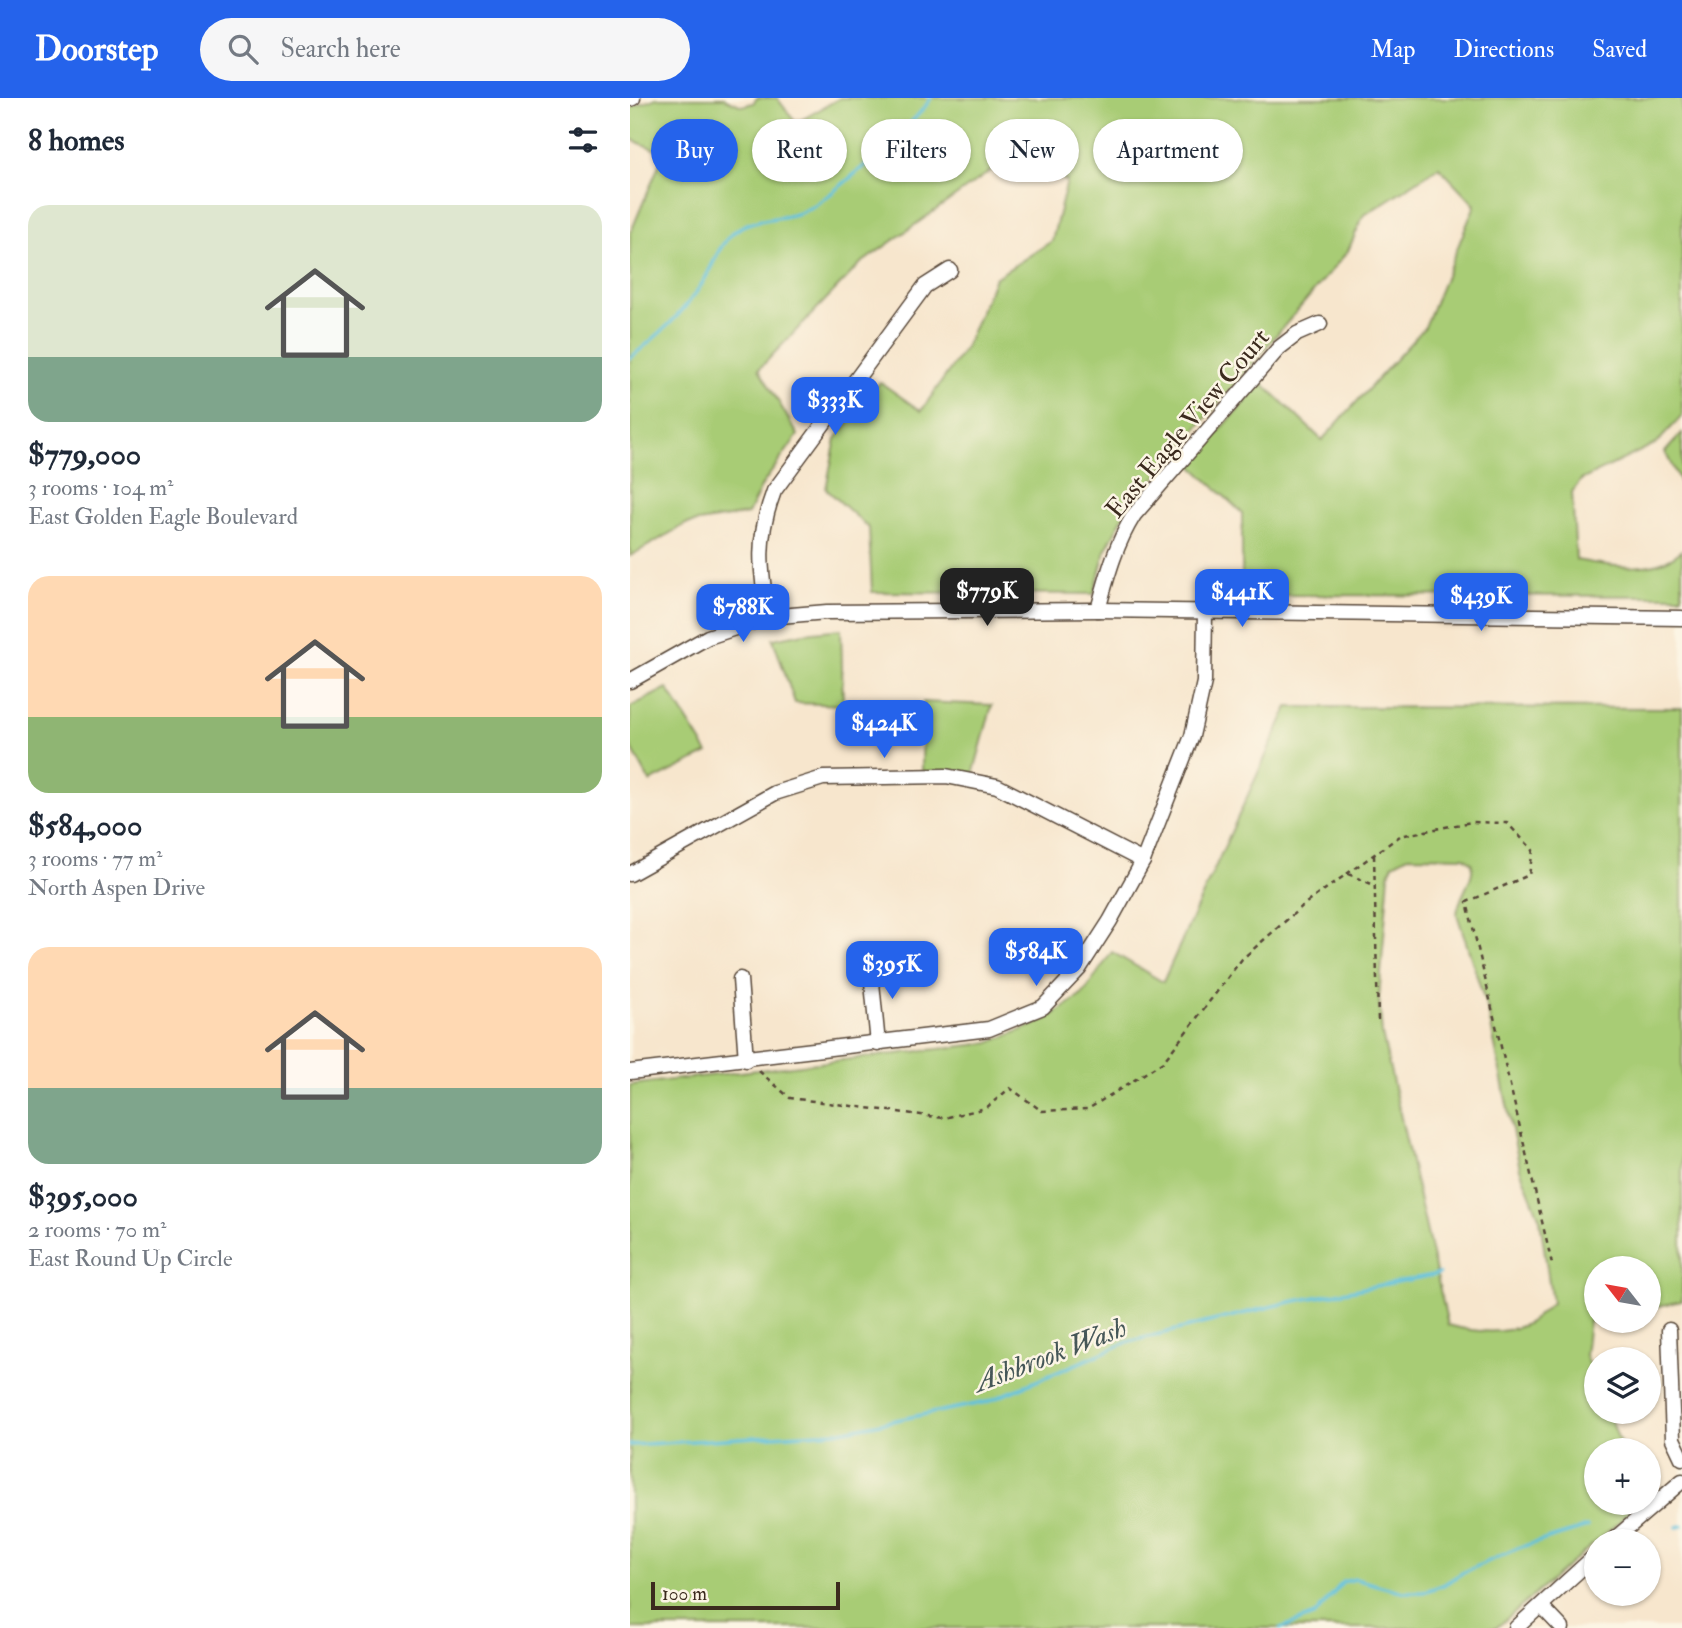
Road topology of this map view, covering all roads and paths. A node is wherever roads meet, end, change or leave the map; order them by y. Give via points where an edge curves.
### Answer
1 (950, 270) dead end
2 (1320, 324) dead end
3 (1098, 610) junction
4 (1205, 612) junction
5 (768, 617) junction
6 (1682, 618) edge
7 (630, 681) edge
8 (1374, 855) junction
9 (1143, 861) junction
10 (630, 874) edge
11 (1348, 874) junction
12 (1375, 885) junction
13 (872, 962) dead end
14 (740, 979) dead end
15 (1378, 1021) dead end
16 (878, 1044) junction
17 (746, 1060) junction
18 (630, 1072) edge
19 (1552, 1264) dead end
20 (1669, 1330) dead end
21 (1682, 1458) edge
22 (1682, 1481) edge
23 (1626, 1529) edge
24 (1584, 1566) edge
25 (1541, 1606) junction
26 (1516, 1628) edge
27 (1562, 1628) edge

1 - 5 street via 925,286 774,491 761,542
2 - 3 street, East Eagle View Court via 1279,348 1134,515 1112,558
3 - 4 street
3 - 5 street via 827,612
4 - 6 street
4 - 9 street via 1205,682 1192,736
5 - 7 street via 708,637
8 - 11 path
8 - 12 path
8 - 19 path via 1400,836 1471,822 1507,823 1534,850 1528,875 1467,902
9 - 10 street via 997,786 946,776 823,778 775,793
9 - 16 street via 1079,969 1042,1007 989,1029
11 - 12 path
11 - 17 path via 1241,959 1163,1062 1088,1109 1042,1111 1010,1088 986,1108 944,1118 790,1098
12 - 15 path
13 - 16 street
14 - 17 street
16 - 17 street
17 - 18 street
20 - 21 street via 1673,1439
22 - 23 street
24 - 25 street
25 - 26 street
25 - 27 street

